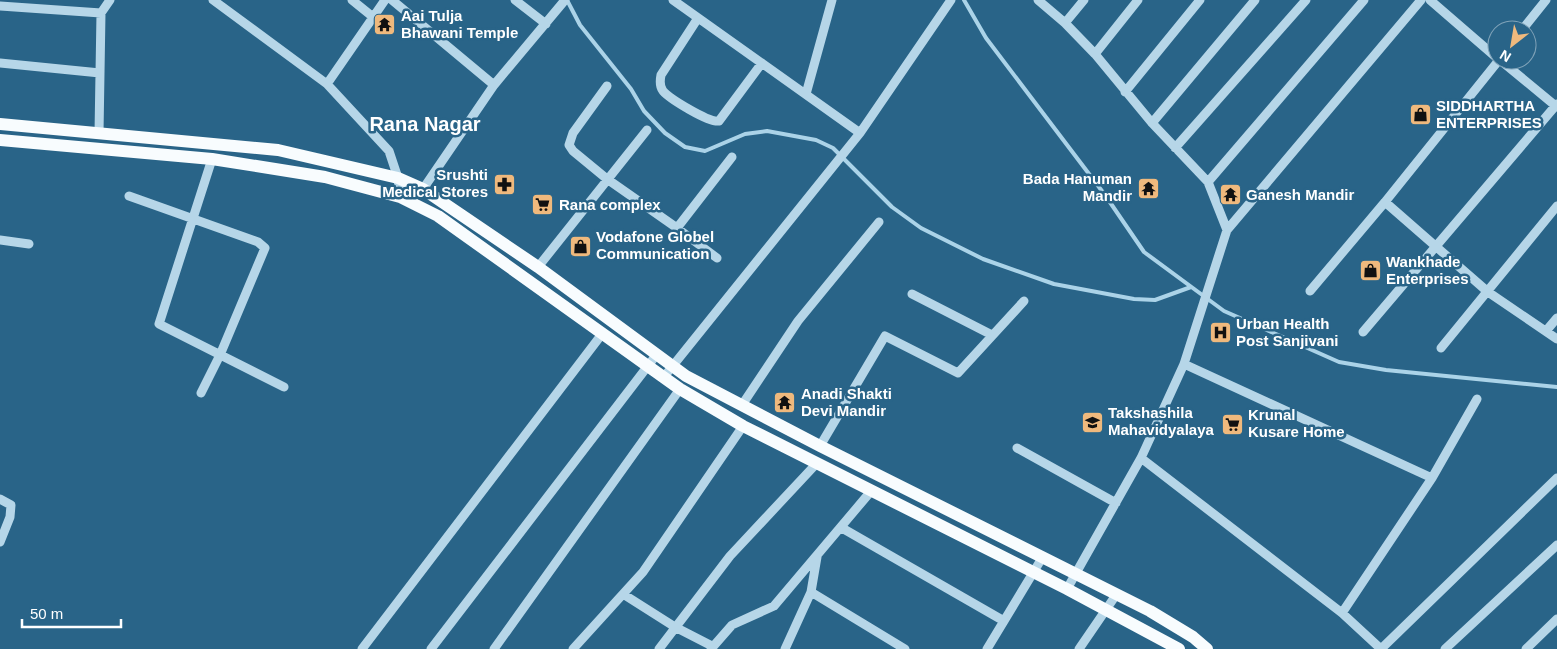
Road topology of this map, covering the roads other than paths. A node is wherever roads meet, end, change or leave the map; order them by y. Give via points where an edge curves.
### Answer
1 (213, 0) edge
2 (352, 0) edge
3 (385, 0) edge
4 (392, 0) edge
5 (515, 0) edge
6 (673, 0) edge
7 (832, 0) edge
8 (950, 0) edge
9 (1084, 0) edge
10 (1138, 0) edge
11 (1200, 0) edge
12 (1255, 0) edge
13 (1306, 0) edge
14 (1364, 0) edge
15 (1421, 0) edge
16 (1430, 0) edge
17 (1546, 0) edge
18 (0, 1) edge
19 (1041, 1) edge
20 (562, 4) edge
21 (104, 5) edge
22 (4, 6) edge
23 (373, 17) junction
24 (698, 18) junction
25 (1530, 20) edge
26 (1065, 23) junction
27 (546, 24) junction
28 (1487, 49) edge
29 (1096, 54) junction
30 (0, 63) edge
31 (762, 63) junction
32 (1489, 70) edge
33 (1512, 70) edge
34 (100, 73) junction
35 (327, 84) junction
36 (494, 85) junction
37 (607, 86) dead end
38 (1125, 92) junction
39 (806, 94) junction
40 (1556, 106) edge
41 (1152, 123) junction
42 (0, 124) edge
43 (647, 130) dead end
44 (99, 133) junction
45 (860, 133) junction
46 (0, 140) edge
47 (1175, 148) junction
48 (732, 157) dead end
49 (212, 160) junction
50 (398, 178) junction
51 (607, 179) junction
52 (1208, 182) junction
53 (423, 188) junction
54 (129, 196) dead end
55 (400, 197) junction
56 (1385, 202) junction
57 (1557, 206) edge
58 (193, 218) junction
59 (879, 222) dead end
60 (677, 228) junction
61 (1227, 230) junction
62 (0, 240) edge
63 (29, 244) dead end
64 (1437, 247) junction
65 (717, 258) dead end
66 (538, 267) junction
67 (1310, 291) dead end
68 (1488, 292) junction
69 (912, 294) dead end
70 (1024, 301) dead end
71 (1557, 318) edge
72 (1546, 331) junction
73 (1363, 332) dead end
74 (602, 334) junction
75 (992, 335) junction
76 (1557, 339) edge
77 (1442, 348) dead end
78 (657, 354) junction
79 (220, 355) junction
80 (1184, 364) junction
81 (649, 366) junction
82 (673, 366) junction
83 (664, 378) junction
84 (284, 387) dead end
85 (680, 389) junction
86 (201, 393) dead end
87 (1477, 399) dead end
88 (742, 405) junction
89 (743, 426) junction
90 (820, 446) junction
91 (1017, 448) dead end
92 (1141, 458) junction
93 (817, 463) junction
94 (1432, 478) junction
95 (1557, 478) edge
96 (872, 490) junction
97 (0, 499) edge
98 (1116, 503) junction
99 (842, 528) junction
100 (0, 542) edge
101 (1557, 545) edge
102 (818, 557) junction
103 (1042, 558) junction
104 (1033, 572) junction
105 (1075, 575) junction
106 (1067, 589) junction
107 (811, 592) junction
108 (623, 594) junction
109 (1116, 595) junction
110 (1106, 610) junction
111 (1342, 613) junction
112 (1557, 619) edge
113 (1004, 620) junction
114 (676, 627) junction
115 (711, 648) edge
116 (362, 649) edge
117 (431, 649) edge
118 (494, 649) edge
119 (573, 649) edge
120 (659, 649) edge
121 (784, 649) edge
122 (905, 649) edge
123 (987, 649) edge
124 (1079, 649) edge
125 (1179, 649) edge
126 (1207, 649) edge
127 (1381, 649) edge
128 (1444, 649) edge
129 (1526, 649) edge

1 - 35 street
2 - 23 street
3 - 23 street
4 - 36 street
5 - 27 street
6 - 24 street
7 - 39 street
8 - 45 street
9 - 26 street
10 - 29 street
11 - 38 street
12 - 41 street
13 - 47 street
14 - 52 street
15 - 61 street
16 - 28 street
17 - 25 street
18 - 22 street
19 - 26 street
20 - 27 street
21 - 22 street
21 - 34 street
23 - 35 street
24 - 31 street
24 - 31 street via 661,75 664,92 708,120 719,121
26 - 29 street
27 - 36 street
29 - 38 street
30 - 34 street
31 - 39 street
32 - 56 street
33 - 40 street
34 - 44 street
35 - 50 street via 390,151
36 - 53 street
37 - 51 street via 572,133 569,145
38 - 41 street
39 - 45 street
40 - 64 street
41 - 47 street
42 - 44 main road
43 - 51 street
44 - 50 main road via 278,150
45 - 82 street
46 - 49 main road
47 - 52 street
48 - 60 street
49 - 55 main road via 325,177
49 - 58 street
50 - 53 main road
50 - 55 street
51 - 60 street
51 - 66 street
52 - 61 street
53 - 66 main road
54 - 58 street
55 - 74 main road via 438,216
56 - 64 street
56 - 67 street
57 - 68 street
58 - 79 street via 159,324
58 - 79 street via 258,242 265,248
59 - 88 street via 798,321
60 - 65 street
61 - 80 street
62 - 63 street
64 - 68 street
64 - 73 street
66 - 78 main road
68 - 72 street
68 - 77 street
69 - 75 street
70 - 75 street
71 - 72 street
72 - 76 street
74 - 81 main road
74 - 116 street
75 - 90 street via 958,373 885,336
78 - 81 street
78 - 82 main road
79 - 84 street
79 - 86 street
80 - 92 street
80 - 94 street
81 - 83 main road
81 - 117 street
82 - 83 street
82 - 88 main road
83 - 85 main road
85 - 89 main road
85 - 118 street
87 - 94 street
88 - 90 main road
89 - 93 main road
89 - 108 street via 643,572
90 - 103 main road
91 - 98 street
92 - 98 street
92 - 111 street
93 - 96 main road
93 - 114 street via 730,556
94 - 111 street
95 - 127 street
96 - 99 street
96 - 104 main road
97 - 100 street via 11,505
98 - 105 street
99 - 102 street
99 - 113 street
101 - 128 street
102 - 107 street
102 - 115 street via 774,606 732,625
103 - 104 street
103 - 105 main road
104 - 106 main road
104 - 113 street
105 - 106 street
105 - 109 main road
106 - 110 main road
107 - 121 street
107 - 122 street
108 - 114 street
108 - 119 street
109 - 110 street
109 - 126 main road via 1150,611
110 - 124 street
110 - 125 main road
111 - 127 street
112 - 129 street
113 - 123 street
114 - 115 street
114 - 120 street

